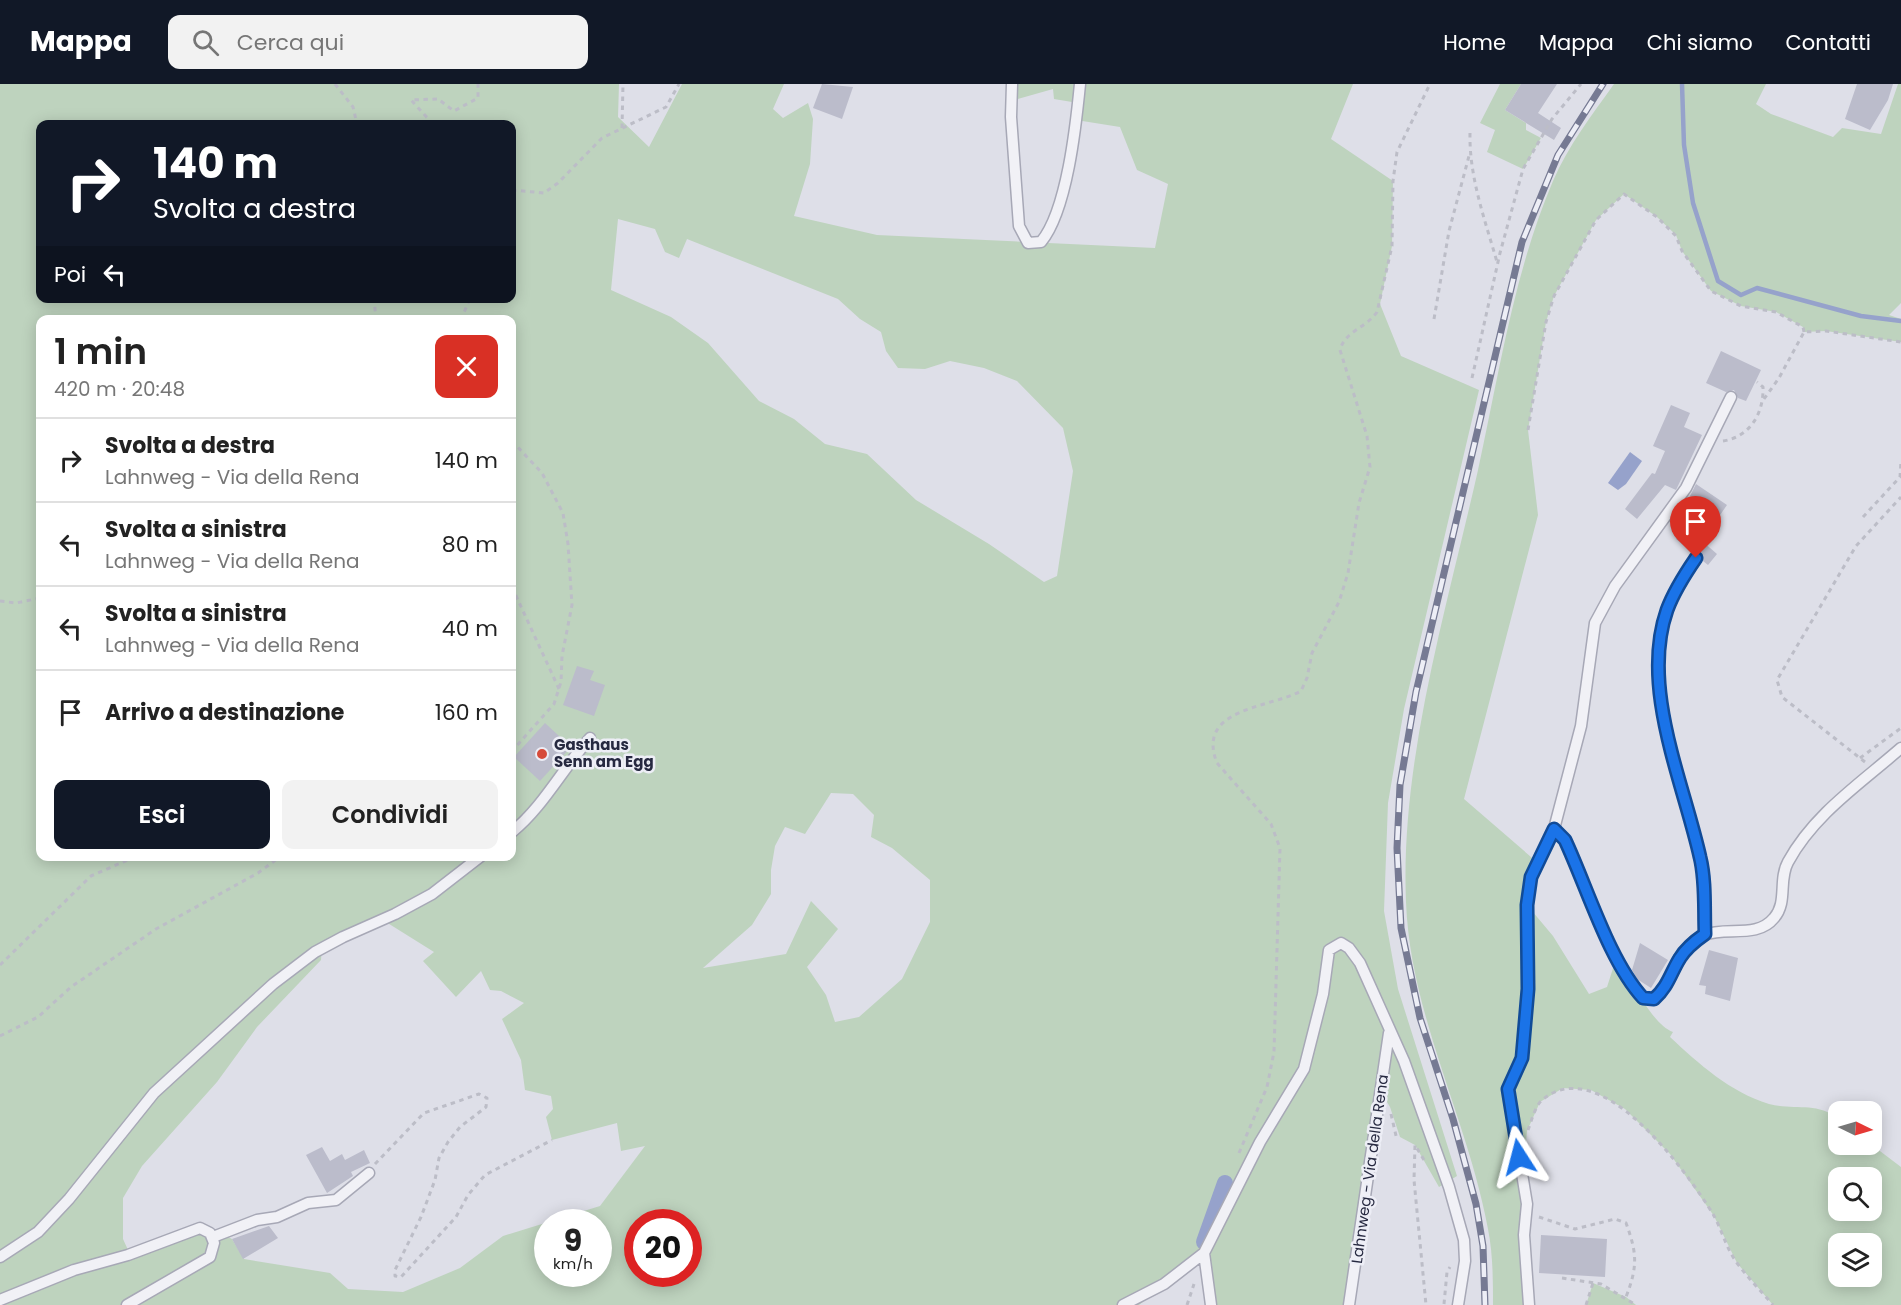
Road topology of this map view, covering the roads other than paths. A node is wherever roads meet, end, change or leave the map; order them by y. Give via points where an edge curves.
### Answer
1 (1012, 84) edge
2 (1080, 84) edge
3 (1731, 397) dead end
4 (1696, 558) dead end
5 (590, 738) dead end
6 (1901, 748) edge
7 (516, 827) edge
8 (1554, 829) junction
9 (475, 861) edge
10 (1705, 934) junction
11 (1389, 1033) junction
12 (369, 1173) road end
13 (213, 1236) junction
14 (1204, 1253) junction
15 (0, 1257) edge
16 (0, 1300) edge
17 (127, 1305) edge
18 (1123, 1305) edge
19 (1211, 1305) edge
20 (1349, 1305) edge
21 (1458, 1305) edge
22 (1529, 1305) edge

1 - 2 lane via 1019,226 1028,243 1041,242 1048,233 1066,179
3 - 8 lane via 1686,488 1615,586 1595,623 1581,726
4 - 10 lane via 1679,583 1667,612 1660,648 1660,686 1671,755 1701,860
5 - 7 lane
6 - 10 lane via 1829,810 1800,842 1784,873 1781,906 1775,917 1763,927
8 - 10 lane via 1565,840 1612,947 1643,998 1654,999 1660,994 1680,958
8 - 22 lane via 1531,877 1522,1058 1508,1089 1527,1204 1524,1235
9 - 15 lane via 432,894 343,936 273,984 154,1093 38,1232
11 - 14 lane, Lahnweg - Via della Rena via 1360,963 1349,948 1336,944 1328,955 1323,994 1304,1069 1260,1142
11 - 20 lane, Lahnweg - Via della Rena
11 - 21 lane, Lahnweg - Via della Rena via 1404,1060 1464,1240
12 - 13 lane via 336,1200 308,1203 277,1217
13 - 16 lane via 200,1228 74,1270
13 - 17 lane via 210,1257
14 - 18 lane via 1164,1284
14 - 19 lane

